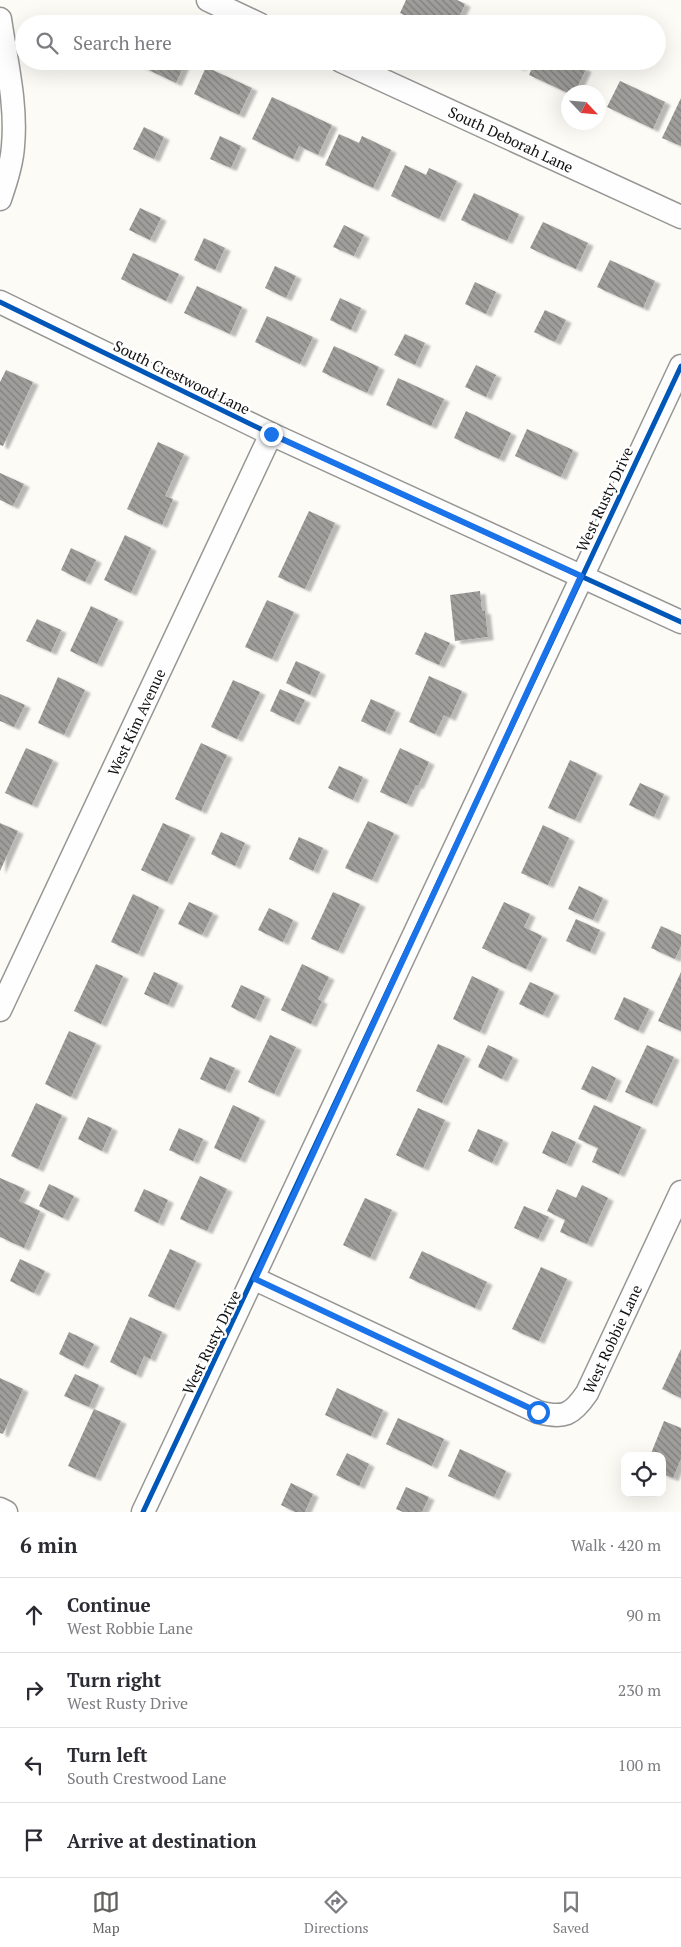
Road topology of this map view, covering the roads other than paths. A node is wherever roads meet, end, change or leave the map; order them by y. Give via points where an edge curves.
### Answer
1 (208, 0) edge
2 (240, 15) edge
3 (0, 19) edge
4 (361, 70) edge
5 (0, 198) edge
6 (681, 217) edge
7 (0, 302) edge
8 (681, 366) edge
9 (271, 434) junction
10 (581, 576) junction
11 (681, 622) edge
12 (0, 1010) edge
13 (681, 1192) edge
14 (255, 1279) junction
15 (0, 1509) edge
16 (6, 1512) edge
17 (143, 1512) edge

1 - 2 street
3 - 5 street via 12,94 13,146
4 - 6 street, South Deborah Lane
7 - 9 street, South Crestwood Lane
8 - 10 street, West Rusty Drive
9 - 10 street, South Crestwood Lane
9 - 12 street, West Kim Avenue
10 - 11 street, South Crestwood Lane
10 - 14 street, West Rusty Drive
13 - 14 street, West Robbie Lane via 588,1394 565,1416 538,1412
14 - 17 street, West Rusty Drive
15 - 16 street

